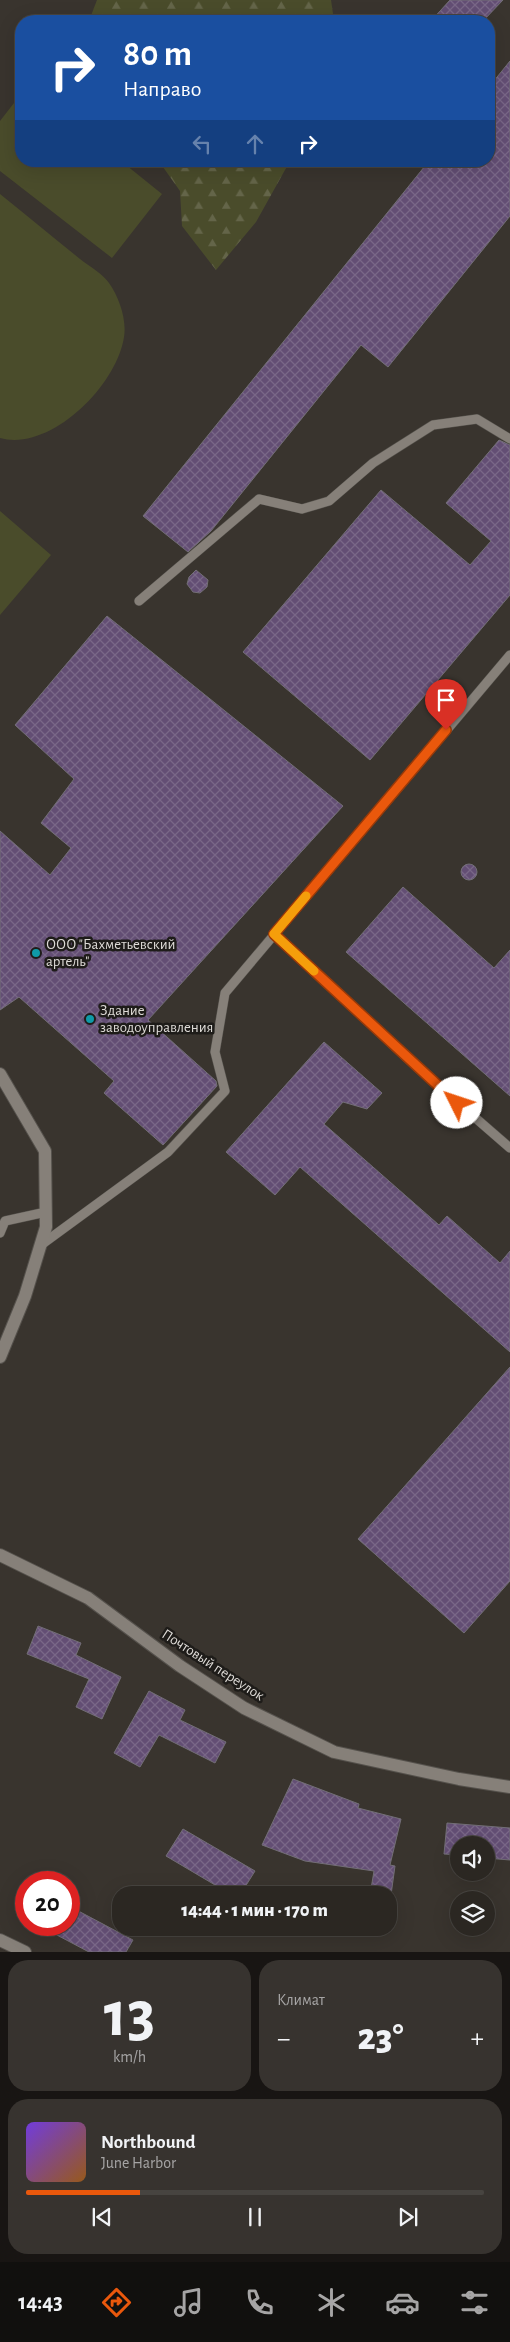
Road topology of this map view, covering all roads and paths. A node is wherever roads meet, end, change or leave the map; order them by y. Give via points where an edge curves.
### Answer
1 (510, 438) edge
2 (140, 601) dead end
3 (510, 655) edge
4 (274, 934) junction
5 (0, 1074) edge
6 (510, 1148) edge
7 (46, 1212) junction
8 (0, 1233) edge
9 (40, 1245) junction
10 (3, 1341) edge
11 (0, 1357) edge
12 (0, 1555) edge
13 (510, 1787) edge
14 (0, 1940) edge
15 (25, 1952) edge

1 - 2 lane via 477,419 433,425 373,463 329,501 302,510 259,499
3 - 4 lane
4 - 6 lane via 418,1068
4 - 9 lane via 225,993 215,1052 225,1091 168,1152
5 - 7 street via 46,1151
7 - 8 lane via 5,1221
7 - 9 street via 46,1227
9 - 10 street via 25,1296
10 - 11 street
12 - 13 street, Почтовый переулок via 88,1598 180,1666 244,1708 334,1752
14 - 15 street

